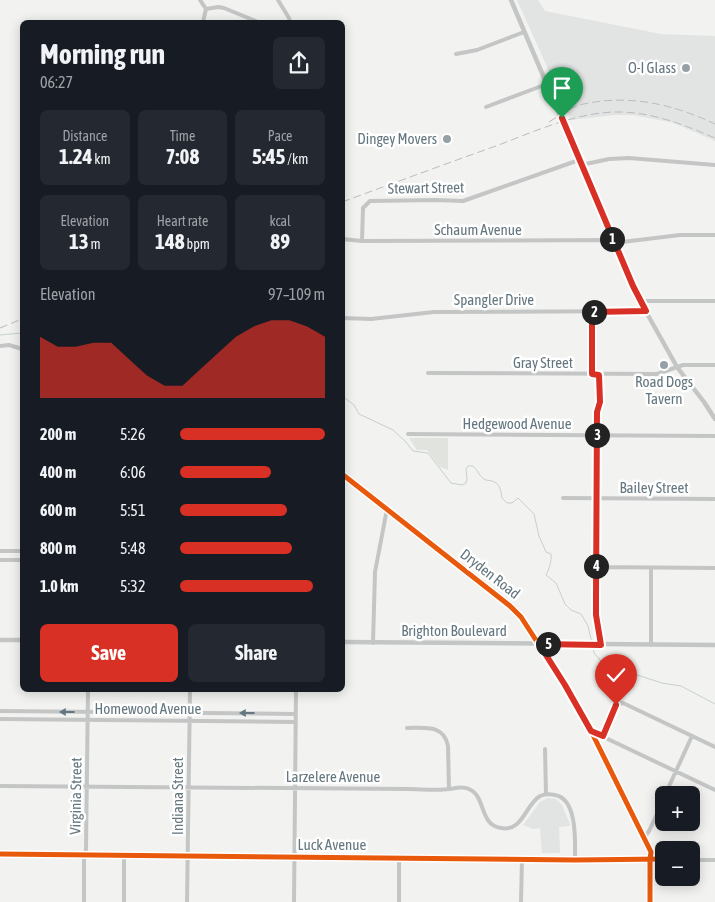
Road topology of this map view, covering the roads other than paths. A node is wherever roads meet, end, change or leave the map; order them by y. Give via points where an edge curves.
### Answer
1 (200, 0) edge
2 (278, 0) edge
3 (511, 0) edge
4 (206, 9) junction
5 (203, 20) edge
6 (253, 20) edge
7 (290, 20) edge
8 (524, 32) junction
9 (456, 54) dead end
10 (547, 84) junction
11 (486, 107) dead end
12 (579, 160) junction
13 (582, 165) junction
14 (715, 165) edge
15 (715, 235) edge
16 (345, 239) edge
17 (362, 241) junction
18 (614, 242) junction
19 (640, 301) junction
20 (715, 301) edge
21 (646, 311) junction
22 (592, 312) junction
23 (345, 318) edge
24 (0, 346) edge
25 (20, 348) edge
26 (715, 365) edge
27 (677, 367) junction
28 (428, 373) dead end
29 (592, 374) junction
30 (599, 375) junction
31 (715, 419) edge
32 (408, 434) dead end
33 (597, 435) junction
34 (715, 436) edge
35 (345, 477) edge
36 (563, 498) dead end
37 (596, 498) junction
38 (715, 499) edge
39 (387, 509) junction
40 (0, 551) edge
41 (20, 551) edge
42 (0, 560) edge
43 (20, 560) edge
44 (596, 567) junction
45 (651, 568) junction
46 (715, 568) edge
47 (0, 640) edge
48 (20, 640) edge
49 (345, 642) edge
50 (373, 643) junction
51 (539, 644) junction
52 (598, 645) junction
53 (651, 645) junction
54 (715, 645) edge
55 (88, 692) edge
56 (190, 692) edge
57 (296, 692) edge
58 (0, 711) edge
59 (88, 712) junction
60 (190, 713) junction
61 (296, 714) junction
62 (0, 719) edge
63 (88, 720) junction
64 (190, 721) junction
65 (296, 722) junction
66 (407, 728) dead end
67 (591, 731) junction
68 (603, 736) junction
69 (692, 736) junction
70 (715, 747) edge
71 (545, 749) dead end
72 (676, 772) junction
73 (0, 786) edge
74 (670, 786) edge
75 (87, 787) junction
76 (189, 788) junction
77 (295, 789) junction
78 (449, 789) junction
79 (715, 790) edge
80 (546, 794) junction
81 (655, 818) edge
82 (644, 838) junction
83 (0, 854) edge
84 (85, 855) junction
85 (124, 855) junction
86 (188, 856) junction
87 (295, 857) junction
88 (399, 858) junction
89 (522, 859) junction
90 (650, 859) junction
91 (655, 859) edge
92 (575, 860) junction
93 (700, 860) edge
94 (715, 860) edge
95 (84, 902) edge
96 (124, 902) edge
97 (187, 902) edge
98 (294, 902) edge
99 (398, 902) edge
100 (521, 902) edge
101 (650, 902) edge

1 - 4 street
2 - 7 street
3 - 8 street
4 - 5 street
4 - 6 street via 224,8
8 - 9 street via 477,50
8 - 10 street
10 - 11 street
10 - 12 street
12 - 13 street
12 - 17 street, Stewart Street via 463,201 370,201 363,208
13 - 14 street via 629,158
13 - 18 street
15 - 18 street, Schaum Avenue
16 - 17 street, Schaum Avenue
17 - 18 street, Schaum Avenue
18 - 19 street
19 - 20 street
19 - 21 street
21 - 22 street, Spangler Drive
21 - 27 street
22 - 23 street, Spangler Drive via 434,312 371,319
22 - 29 street
24 - 25 street
26 - 27 street, Gray Street
27 - 30 street, Gray Street via 657,374
27 - 31 street
28 - 29 street, Gray Street
29 - 30 street, Gray Street
30 - 33 street
32 - 33 street, Hedgewood Avenue
33 - 34 street, Hedgewood Avenue
33 - 37 street
35 - 39 street, Dryden Road
36 - 37 street, Bailey Street
37 - 38 street, Bailey Street
37 - 44 street
39 - 50 street via 375,572
39 - 51 street, Dryden Road via 515,610
40 - 41 street
42 - 43 street
44 - 45 street
44 - 52 street
45 - 46 street
45 - 53 street
47 - 48 street
49 - 50 street, Brighton Boulevard
50 - 51 street, Brighton Boulevard
51 - 52 street, Brighton Boulevard
51 - 67 street, Dryden Road
52 - 53 street, Brighton Boulevard
53 - 54 street, Brighton Boulevard
55 - 59 street, Virginia Street
56 - 60 street, Indiana Street
57 - 61 street
59 -> 58 street, Homewood Avenue
59 - 60 street, Homewood Avenue
59 - 63 street, Virginia Street
61 -> 60 street, Homewood Avenue
60 - 64 street, Indiana Street
61 - 65 street
62 - 63 street, Homewood Avenue
63 - 64 street, Homewood Avenue
63 - 75 street, Virginia Street
64 - 65 street, Homewood Avenue
64 - 76 street, Indiana Street
65 - 77 street
66 - 78 street via 430,728 444,735 448,746
67 - 68 street
67 - 82 street, Dryden Road
68 - 69 street via 616,705 623,704
68 - 72 street
69 - 70 street
69 - 72 street
71 - 80 street
72 - 74 street
72 - 79 street
73 - 75 street, Larzelere Avenue
75 - 76 street, Larzelere Avenue
75 - 84 street, Virginia Street
76 - 77 street, Larzelere Avenue
76 - 86 street, Indiana Street
77 - 78 street, Larzelere Avenue
77 - 87 street
78 - 80 street, Larzelere Avenue via 458,787 475,792 490,822 506,829 519,823 533,803
80 - 92 street via 560,796 567,804 575,830
81 - 82 street
82 - 90 street, Dryden Road via 651,852
83 - 84 street, Luck Avenue
84 - 85 street, Luck Avenue
84 - 95 street, Virginia Street
85 - 86 street, Luck Avenue
85 - 96 street
86 - 87 street, Luck Avenue
86 - 97 street, Indiana Street
87 - 88 street, Luck Avenue
87 - 98 street
88 - 89 street, Luck Avenue
88 - 99 street
89 - 92 street, Luck Avenue
89 - 100 street
90 - 91 street, Luck Avenue
90 - 92 street, Luck Avenue
90 - 101 street, Dryden Road
93 - 94 street

